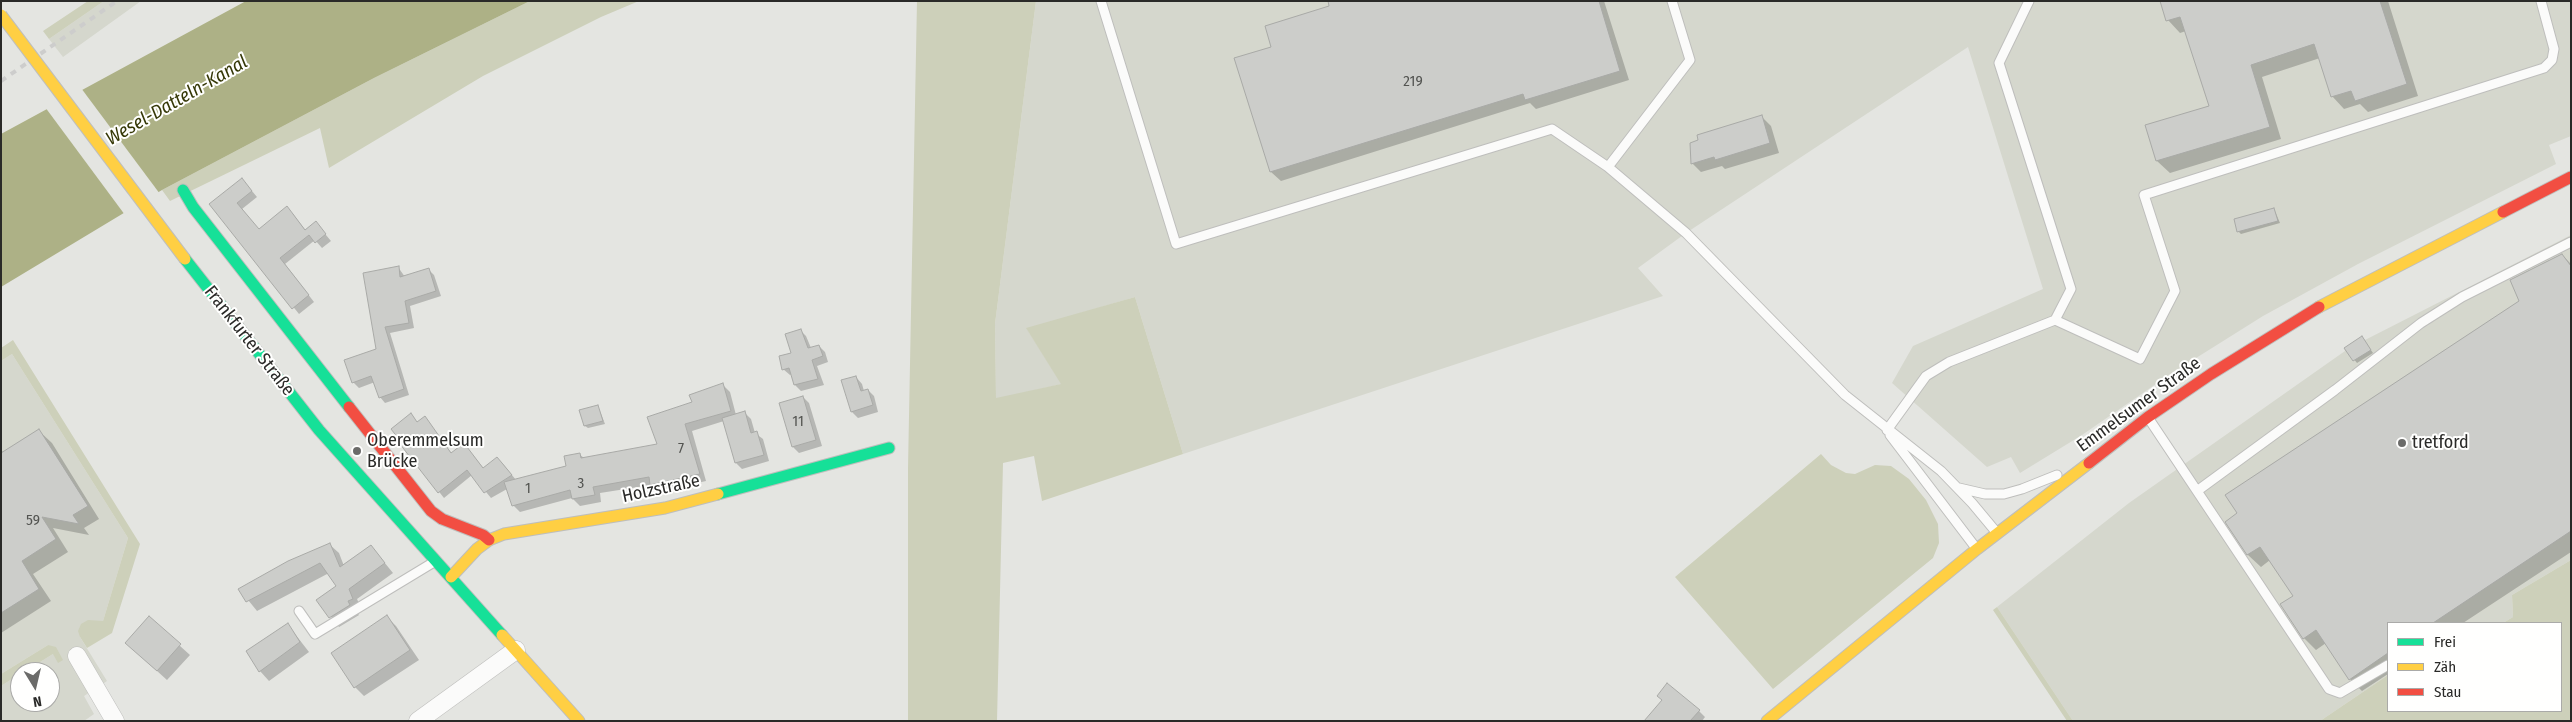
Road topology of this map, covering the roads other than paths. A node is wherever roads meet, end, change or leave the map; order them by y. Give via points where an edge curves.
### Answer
1 (1101, 1) edge
2 (1672, 1) edge
3 (2030, 1) edge
4 (2541, 1) edge
5 (1, 15) edge
6 (1608, 168) junction
7 (2571, 177) edge
8 (183, 190) dead end
9 (2571, 242) edge
10 (2055, 320) junction
11 (2148, 417) junction
12 (1887, 430) junction
13 (889, 448) dead end
14 (2094, 459) junction
15 (1957, 488) junction
16 (2197, 491) junction
17 (1997, 533) junction
18 (489, 540) junction
19 (1977, 549) junction
20 (436, 560) junction
21 (451, 577) junction
22 (299, 611) dead end
23 (516, 650) junction
24 (76, 656) dead end
25 (2387, 665) edge
26 (114, 721) edge
27 (418, 721) edge
28 (579, 721) edge
29 (1767, 721) edge

1 - 6 lane via 1176,244 1552,129
2 - 6 lane via 1690,60
3 - 10 lane via 1998,63 2071,289
4 - 10 lane via 2554,49 2552,60 2544,68 2144,195 2175,291 2140,359
5 - 20 street, Frankfurter Straße, bridge via 319,430
6 - 12 lane via 1686,233 1845,396
7 - 11 street, Emmelsumer Straße via 2309,312
8 - 18 street via 431,511
9 - 16 lane via 2462,297 2421,323
10 - 12 lane via 1936,368 1920,383
11 - 14 street, Emmelsumer Straße
11 - 16 lane
12 - 15 lane via 1914,449
12 - 19 lane
13 - 18 street, Holzstraße via 674,506 504,534
14 - 15 lane via 2022,490 2004,494
14 - 17 street, Emmelsumer Straße
15 - 17 lane
16 - 25 lane via 2329,689 2340,693
17 - 19 street, Emmelsumer Straße
18 - 21 street, Holzstraße
19 - 29 street, Emmelsumer Straße
20 - 21 street, Frankfurter Straße
20 - 22 lane via 315,634
21 - 23 street, Frankfurter Straße
23 - 27 street
23 - 28 street, Frankfurter Straße
24 - 26 street

